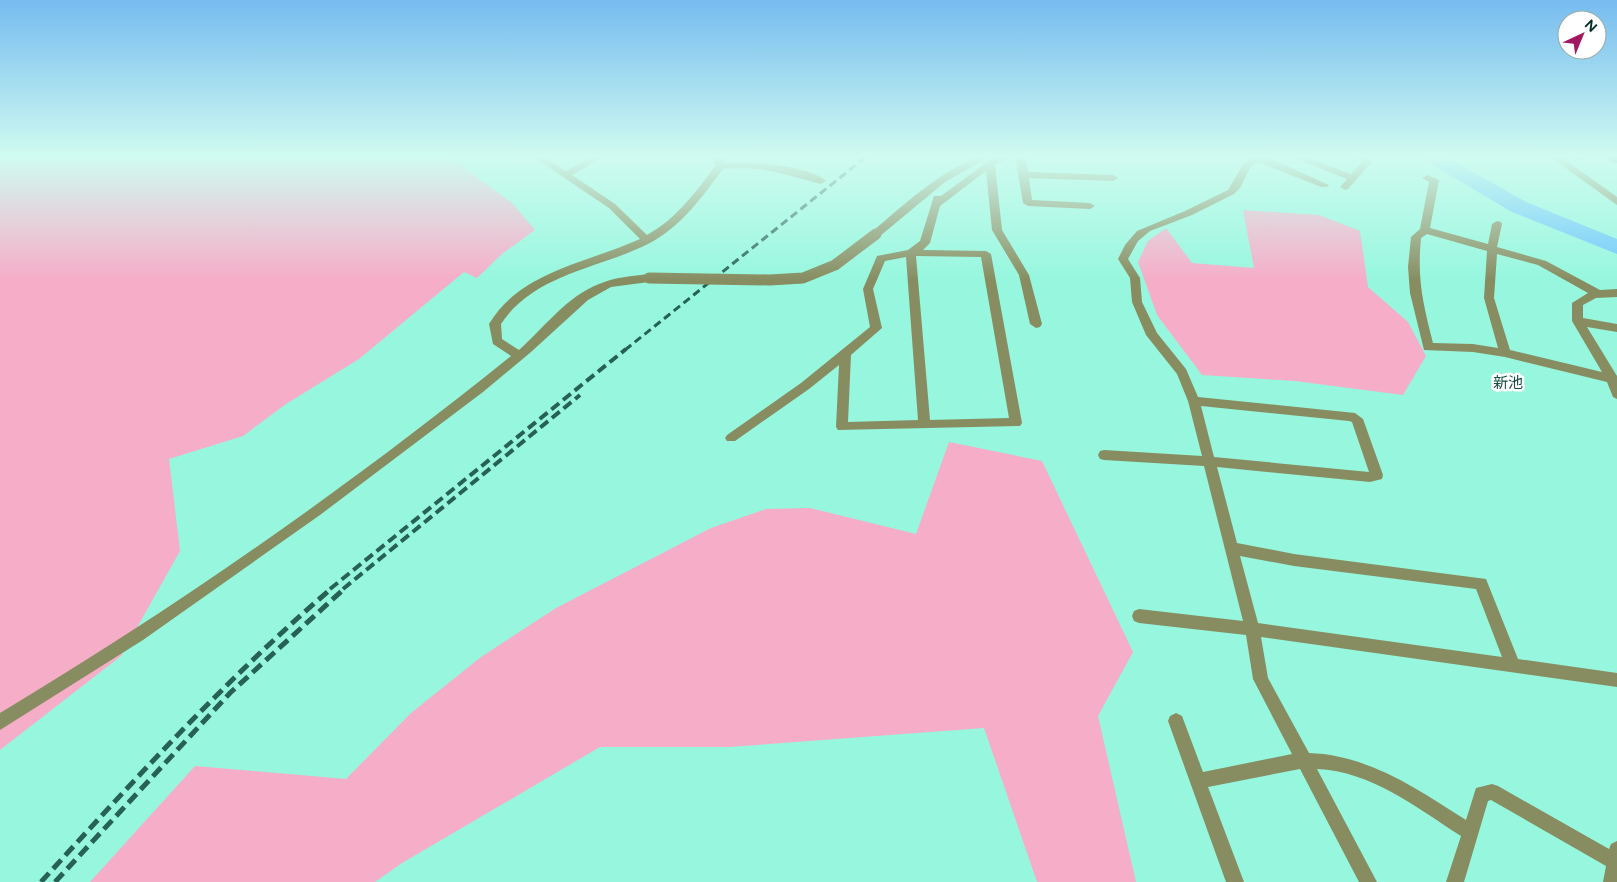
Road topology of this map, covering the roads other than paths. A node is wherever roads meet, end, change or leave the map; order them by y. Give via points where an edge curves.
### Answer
1 (599, 197) edge
2 (695, 197) edge
3 (919, 197) edge
4 (937, 197) edge
5 (944, 197) edge
6 (993, 197) edge
7 (1027, 197) edge
8 (1220, 197) edge
9 (1431, 197) edge
10 (936, 204) junction
11 (1090, 206) dead end
12 (1497, 224) dead end
13 (1425, 230) junction
14 (646, 240) junction
15 (1492, 248) junction
16 (911, 253) junction
17 (1617, 293) edge
18 (1598, 294) junction
19 (1578, 321) junction
20 (1036, 324) dead end
21 (1617, 328) edge
22 (846, 353) junction
23 (1505, 353) junction
24 (519, 356) junction
25 (1614, 379) edge
26 (1617, 394) edge
27 (1194, 401) junction
28 (924, 425) junction
29 (731, 438) dead end
30 (1104, 455) dead end
31 (1208, 461) junction
32 (1230, 548) junction
33 (1139, 616) dead end
34 (1252, 629) junction
35 (1512, 666) junction
36 (1617, 680) edge
37 (1176, 721) dead end
38 (0, 722) edge
39 (1304, 761) junction
40 (1198, 781) junction
41 (1470, 832) junction
42 (1616, 856) edge
43 (1235, 882) edge
44 (1368, 882) edge
45 (1455, 882) edge
46 (1612, 882) edge

1 - 14 street
2 - 14 street via 684,214
3 - 24 street, bridge via 836,264 804,278 649,278 622,281 596,290 566,311
4 - 10 street
5 - 10 street
6 - 20 street via 997,230 1024,276
7 - 11 street via 1028,203
8 - 27 street via 1182,216 1149,226 1131,240 1123,259 1135,278 1137,302 1152,335 1182,372
9 - 13 street
10 - 16 street via 925,243
12 - 15 street
13 - 15 street
13 - 23 street via 1416,237 1413,267 1415,293 1428,347
14 - 24 street via 559,275 509,302 495,324 498,340
15 - 18 street via 1542,263
15 - 23 street via 1489,298
16 - 22 street via 882,258 868,289 876,328
16 - 28 street
16 - 28 street via 986,254 1016,423
17 - 18 street
18 - 19 street via 1577,303
19 - 21 street
19 - 25 street
22 - 28 street via 842,427
22 - 29 street
23 - 25 street
24 - 38 street via 289,531 82,673
25 - 26 street
27 - 31 street
27 - 31 street via 1351,416 1357,419 1377,475 1370,477
30 - 31 street
31 - 32 street
32 - 34 street
32 - 35 street via 1294,560 1481,583
33 - 34 street
34 - 35 street
34 - 39 street via 1261,679
35 - 36 street
37 - 40 street
39 - 40 street
39 - 41 street via 1348,765 1378,776
39 - 44 street
40 - 43 street
41 - 42 street via 1482,794 1492,792
41 - 45 street
42 - 46 street

